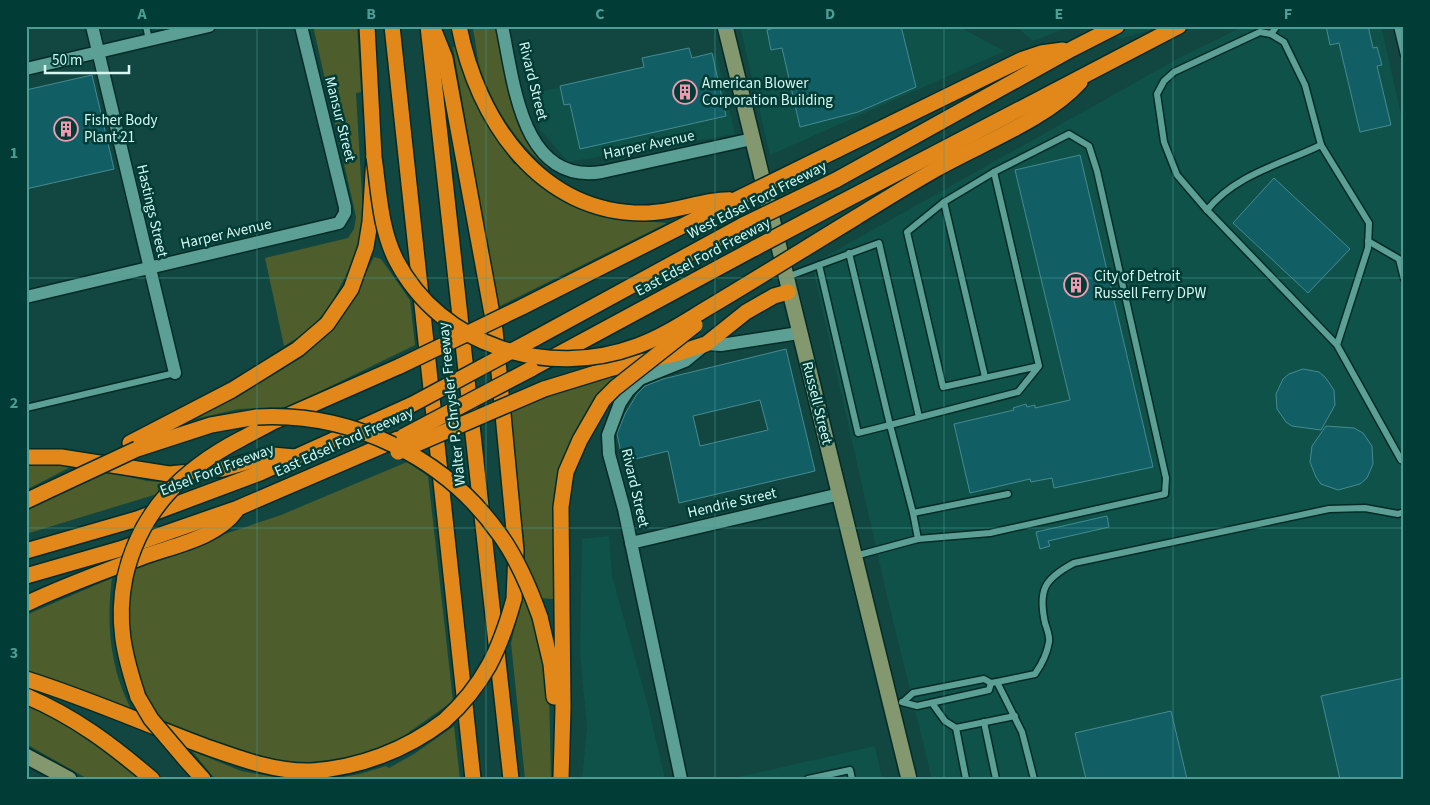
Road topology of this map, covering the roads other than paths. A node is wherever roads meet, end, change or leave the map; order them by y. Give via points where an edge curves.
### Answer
1 (92, 26) edge
2 (146, 26) edge
3 (209, 26) edge
4 (301, 26) edge
5 (367, 26) edge
6 (392, 26) edge
7 (428, 26) edge
8 (432, 26) edge
9 (459, 26) edge
10 (502, 26) edge
11 (725, 26) edge
12 (1117, 26) edge
13 (1180, 26) edge
14 (1277, 26) edge
15 (1397, 26) edge
16 (1271, 34) junction
17 (149, 40) junction
18 (1072, 49) junction
19 (98, 52) junction
20 (1404, 54) edge
21 (26, 69) edge
22 (1088, 72) junction
23 (752, 139) junction
24 (1321, 145) junction
25 (374, 157) junction
26 (556, 164) joint
27 (994, 172) junction
28 (944, 202) junction
29 (1207, 210) junction
30 (685, 216) junction
31 (342, 219) joint
32 (1368, 242) junction
33 (849, 253) junction
34 (819, 265) junction
35 (149, 268) junction
36 (1404, 279) edge
37 (754, 280) junction
38 (787, 285) junction
39 (26, 297) edge
40 (799, 333) junction
41 (706, 344) junction
42 (1337, 345) junction
43 (1040, 366) junction
44 (175, 373) joint
45 (985, 377) junction
46 (413, 404) joint
47 (26, 408) edge
48 (918, 417) junction
49 (890, 425) junction
50 (134, 447) junction
51 (361, 456) junction
52 (26, 457) edge
53 (296, 457) junction
54 (1403, 460) edge
55 (840, 494) junction
56 (1008, 494) dead end
57 (26, 501) edge
58 (238, 508) junction
59 (913, 513) junction
60 (1401, 513) edge
61 (1404, 519) edge
62 (918, 540) junction
63 (631, 543) junction
64 (26, 551) edge
65 (855, 556) junction
66 (26, 576) edge
67 (26, 604) edge
68 (26, 680) edge
69 (994, 682) junction
70 (26, 696) edge
71 (897, 703) junction
72 (932, 703) junction
73 (1015, 716) junction
74 (984, 722) junction
75 (561, 728) junction
76 (956, 728) junction
77 (26, 756) edge
78 (69, 779) edge
79 (152, 779) edge
80 (203, 779) edge
81 (473, 779) edge
82 (511, 779) edge
83 (561, 779) edge
84 (681, 779) edge
85 (808, 779) edge
86 (852, 779) edge
87 (909, 779) edge
88 (966, 779) edge
89 (996, 779) edge
90 (1034, 779) edge

1 - 19 street, Hastings Street
2 - 17 lane
3 - 17 street
4 - 31 street, Mansur Street via 345,207
5 - 25 highway
6 - 81 highway, Walter P. Chrysler Freeway
7 - 82 highway, Walter P. Chrysler Freeway
8 - 68 highway, bridge via 445,58 495,330 516,551 514,599 493,661 472,692 423,737 373,759 310,771 243,759
9 - 30 highway via 468,61 491,116 522,160 538,174 580,200 602,207
10 - 26 street, Rivard Street via 521,114 532,138 544,155
11 - 23 street, Russell Street
12 - 18 highway, West Edsel Ford Freeway
13 - 22 highway, East Edsel Ford Freeway
14 - 16 lane
15 - 20 lane
16 - 24 lane via 1284,42 1305,85
16 - 29 lane via 1260,32 1174,72 1164,81 1158,94 1164,142 1177,175
17 - 19 street
18 - 30 highway, bridge via 1041,53 1023,60 734,200
18 - 46 highway, West Edsel Ford Freeway, bridge via 836,180 743,225
19 - 21 street
19 - 35 street, Hastings Street
22 - 37 highway, bridge via 1071,93 1051,106 939,167
22 - 51 highway, East Edsel Ford Freeway, bridge via 532,369
23 - 26 street, Harper Avenue via 587,174 569,171
23 - 38 street, Russell Street
24 - 29 lane via 1265,167 1217,197
24 - 32 lane via 1369,222
25 - 37 highway, bridge via 383,222 404,272 426,302 441,315 472,337 502,350 546,360 578,360 616,353 665,333
25 - 50 highway via 366,247 351,289 327,324 277,363
27 - 28 lane
27 - 43 lane
27 - 62 lane via 1069,134 1088,146 1097,171 1166,478 1164,494 990,533
28 - 45 lane
28 - 45 lane via 907,232 943,387
29 - 42 lane
30 - 80 highway, bridge via 522,307 273,422 202,461 173,488 150,515 130,556 122,594 121,638 138,697 151,719
31 - 35 street, Harper Avenue via 333,226
32 - 36 lane via 1399,259
32 - 42 lane
33 - 34 lane
33 - 48 lane via 880,243
33 - 49 lane
34 - 38 lane
34 - 49 lane via 858,433
35 - 39 street, Harper Avenue
35 - 44 street, Hastings Street
37 - 75 highway, bridge via 603,400 566,472 561,507
38 - 40 street, Russell Street
38 - 41 highway
40 - 41 street
40 - 55 street, Russell Street
41 - 51 highway, bridge via 544,389 394,453
41 - 63 street, Rivard Street via 686,361 640,379 628,391 613,417 608,434 609,454
42 - 54 lane
43 - 45 lane
43 - 48 lane via 1018,392
44 - 47 lane
46 - 53 highway, Edsel Ford Freeway
48 - 49 lane
49 - 59 lane
50 - 57 highway, bridge
50 - 75 highway, bridge via 211,425 278,416 322,420 371,434 422,460 464,492 500,534 529,588 540,617 551,664 555,707
51 - 58 highway, East Edsel Ford Freeway
52 - 53 highway via 61,457 169,474 222,470 272,455
53 - 64 highway, Edsel Ford Freeway via 137,519
55 - 63 street, Hendrie Street
55 - 65 street, Russell Street
56 - 59 lane
58 - 66 highway via 120,549
58 - 67 highway via 230,520 205,534
59 - 62 lane
60 - 61 lane
60 - 69 lane via 1365,508 1330,509 1074,563 1061,570 1042,595 1049,640 1044,661 1035,674
62 - 65 lane
63 - 84 street, Rivard Street
65 - 71 street, Russell Street
69 - 71 lane via 984,678 913,693
69 - 72 lane via 989,690
69 - 73 lane
70 - 79 highway via 57,710 111,743
71 - 72 lane via 917,706
71 - 87 street, Russell Street
72 - 76 lane via 945,721
73 - 74 lane
73 - 90 lane
74 - 76 lane
74 - 89 lane
75 - 83 highway
76 - 88 lane
77 - 78 street
85 - 86 lane via 850,770

